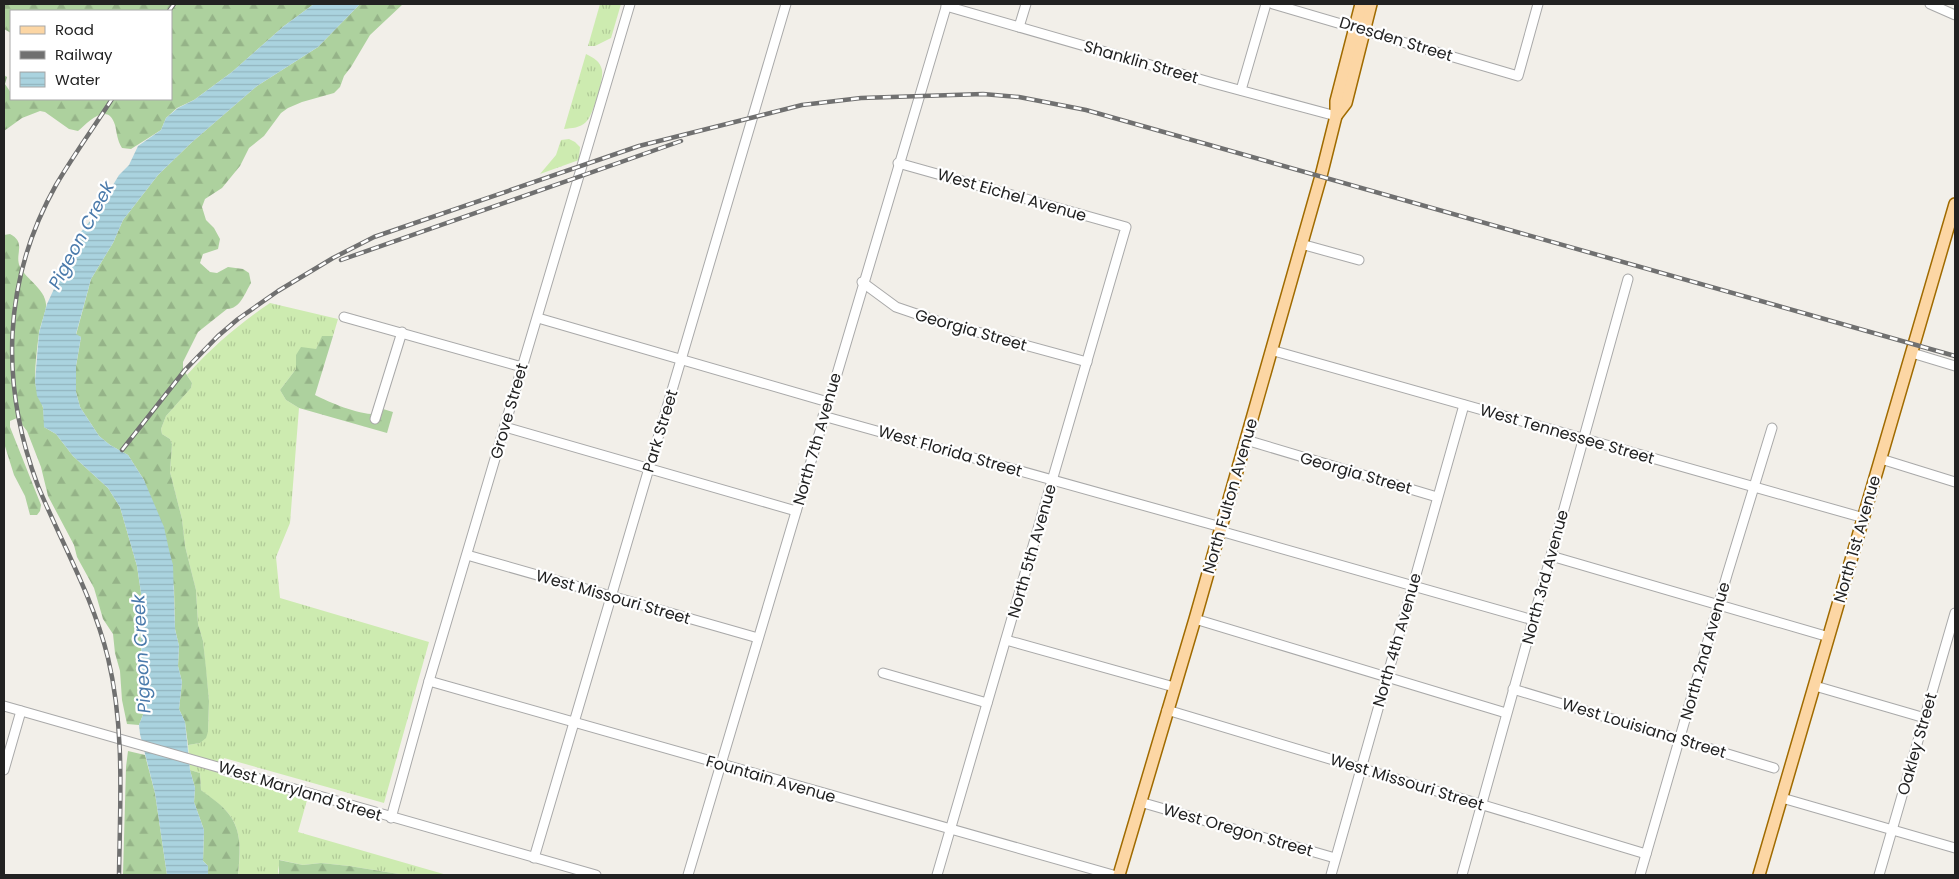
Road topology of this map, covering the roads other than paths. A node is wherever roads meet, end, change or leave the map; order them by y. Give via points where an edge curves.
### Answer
1 (630, 4) edge
2 (786, 4) edge
3 (1026, 4) edge
4 (1266, 4) edge
5 (1273, 4) edge
6 (1361, 4) edge
7 (1371, 4) edge
8 (1538, 4) edge
9 (1930, 4) edge
10 (946, 5) edge
11 (1955, 16) edge
12 (1020, 27) junction
13 (1359, 28) junction
14 (1241, 90) junction
15 (1336, 116) junction
16 (898, 163) junction
17 (1955, 204) edge
18 (1126, 227) joint
19 (1952, 230) edge
20 (1302, 244) junction
21 (1359, 260) dead end
22 (1628, 279) dead end
23 (862, 282) junction
24 (344, 317) dead end
25 (538, 318) junction
26 (402, 332) junction
27 (1271, 350) junction
28 (1912, 353) junction
29 (682, 360) junction
30 (1087, 362) junction
31 (1955, 366) edge
32 (522, 367) junction
33 (828, 402) junction
34 (1464, 405) junction
35 (823, 416) junction
36 (375, 418) dead end
37 (505, 428) junction
38 (1772, 428) dead end
39 (1584, 439) junction
40 (1246, 440) junction
41 (1881, 460) junction
42 (649, 469) junction
43 (1052, 480) junction
44 (1955, 482) edge
45 (1754, 487) junction
46 (1437, 497) junction
47 (796, 511) junction
48 (1864, 518) junction
49 (1220, 529) junction
50 (467, 555) junction
51 (1552, 556) junction
52 (1412, 586) junction
53 (612, 596) junction
54 (1719, 605) junction
55 (1955, 613) edge
56 (1195, 619) junction
57 (1532, 620) junction
58 (1829, 637) junction
59 (758, 638) junction
60 (1006, 640) junction
61 (883, 674) dead end
62 (1386, 678) junction
63 (430, 681) junction
64 (1815, 686) junction
65 (1174, 687) junction
66 (1513, 689) junction
67 (987, 703) junction
68 (4, 706) edge
69 (1167, 710) junction
70 (20, 711) junction
71 (1506, 713) junction
72 (1925, 718) junction
73 (574, 723) junction
74 (1679, 739) junction
75 (720, 765) junction
76 (1774, 768) dead end
77 (1362, 769) junction
78 (4, 770) edge
79 (1782, 798) junction
80 (1140, 802) junction
81 (1481, 805) junction
82 (391, 818) junction
83 (949, 829) junction
84 (1892, 830) junction
85 (1955, 848) edge
86 (1646, 854) junction
87 (534, 858) junction
88 (1336, 858) junction
89 (596, 875) edge
90 (688, 875) edge
91 (937, 875) edge
92 (1113, 875) edge
93 (1119, 875) edge
94 (1331, 875) edge
95 (1462, 875) edge
96 (1640, 875) edge
97 (1760, 875) edge
98 (1879, 875) edge

1 - 25 street, Grove Street
2 - 29 street, Park Street
3 - 12 street
4 - 14 street
5 - 13 street, Dresden Street
6 - 13 main road, North Fulton Avenue
7 - 13 main road, North Fulton Avenue
8 - 13 street, Dresden Street via 1518,76
9 - 11 street
10 - 12 street, Shanklin Street
10 - 16 street, North 7th Avenue
12 - 14 street, Shanklin Street
13 - 15 main road, North Fulton Avenue via 1336,101
14 - 15 street, Shanklin Street
15 - 20 main road, North Fulton Avenue
16 - 18 street, West Eichel Avenue
16 - 23 street, North 7th Avenue
17 - 19 main road, North 1st Avenue
18 - 30 street, North 5th Avenue
19 - 28 main road, North 1st Avenue
20 - 21 street
20 - 27 main road, North Fulton Avenue
22 - 39 street, North 3rd Avenue
23 - 30 street, Georgia Street via 896,308 936,322
23 - 33 street, North 7th Avenue
24 - 26 street
25 - 29 street
25 - 32 street, Grove Street
26 - 32 street
26 - 36 street
27 - 34 street, West Tennessee Street
27 - 40 main road, North Fulton Avenue
28 - 31 street
28 - 41 main road, North 1st Avenue
29 - 33 street
29 - 42 street, Park Street
30 - 43 street, North 5th Avenue
32 - 37 street, Grove Street
33 - 35 street, North 7th Avenue
34 - 39 street, West Tennessee Street
34 - 46 street, North 4th Avenue
35 - 43 street, West Florida Street
35 - 47 street, North 7th Avenue
37 - 42 street
37 - 50 street, Grove Street
38 - 45 street, North 2nd Avenue
39 - 45 street, West Tennessee Street
39 - 51 street, North 3rd Avenue
40 - 46 street, Georgia Street
40 - 49 main road, North Fulton Avenue
41 - 44 street
41 - 48 main road, North 1st Avenue
42 - 47 street
42 - 53 street, Park Street
43 - 49 street, West Florida Street
43 - 60 street, North 5th Avenue
45 - 48 street, West Tennessee Street
45 - 54 street, North 2nd Avenue
46 - 52 street, North 4th Avenue
47 - 59 street, North 7th Avenue
48 - 58 main road, North 1st Avenue
49 - 52 street, West Florida Street
49 - 56 main road, North Fulton Avenue
50 - 53 street, West Missouri Street
50 - 63 street, Grove Street
51 - 54 street
51 - 57 street, North 3rd Avenue
52 - 57 street, West Florida Street
52 - 62 street, North 4th Avenue
53 - 59 street, West Missouri Street
53 - 73 street, Park Street
54 - 58 street
54 - 74 street, North 2nd Avenue
55 - 72 street, Oakley Street
56 - 62 street
56 - 65 main road, North Fulton Avenue
57 - 66 street, North 3rd Avenue
58 - 64 main road, North 1st Avenue
59 - 75 street, North 7th Avenue
60 - 65 street
60 - 67 street, North 5th Avenue
61 - 67 street
62 - 71 street
62 - 77 street, North 4th Avenue
63 - 73 street, Fountain Avenue
63 - 82 street, Grove Street
64 - 72 street
64 - 79 main road, North 1st Avenue
65 - 69 main road, North Fulton Avenue
66 - 71 street, North 3rd Avenue
66 - 74 street, West Louisiana Street
67 - 83 street, North 5th Avenue
68 - 70 street, West Maryland Street
69 - 77 street, West Missouri Street
69 - 80 main road, North Fulton Avenue
70 - 78 street
70 - 82 street, West Maryland Street
71 - 81 street, North 3rd Avenue
72 - 84 street, Oakley Street
73 - 75 street, Fountain Avenue
73 - 87 street, Park Street
74 - 76 street, West Louisiana Street
74 - 86 street, North 2nd Avenue
75 - 83 street, Fountain Avenue
75 - 90 street, North 7th Avenue
77 - 81 street, West Missouri Street
77 - 88 street, North 4th Avenue
79 - 84 street
79 - 97 main road, North 1st Avenue
80 - 88 street, West Oregon Street
80 - 93 main road, North Fulton Avenue
81 - 86 street, West Missouri Street
81 - 95 street, North 3rd Avenue
82 - 87 street, West Maryland Street
83 - 91 street, North 5th Avenue
83 - 92 street, Fountain Avenue
84 - 85 street
84 - 98 street, Oakley Street
86 - 96 street, North 2nd Avenue
87 - 89 street, West Maryland Street
88 - 94 street, North 4th Avenue

